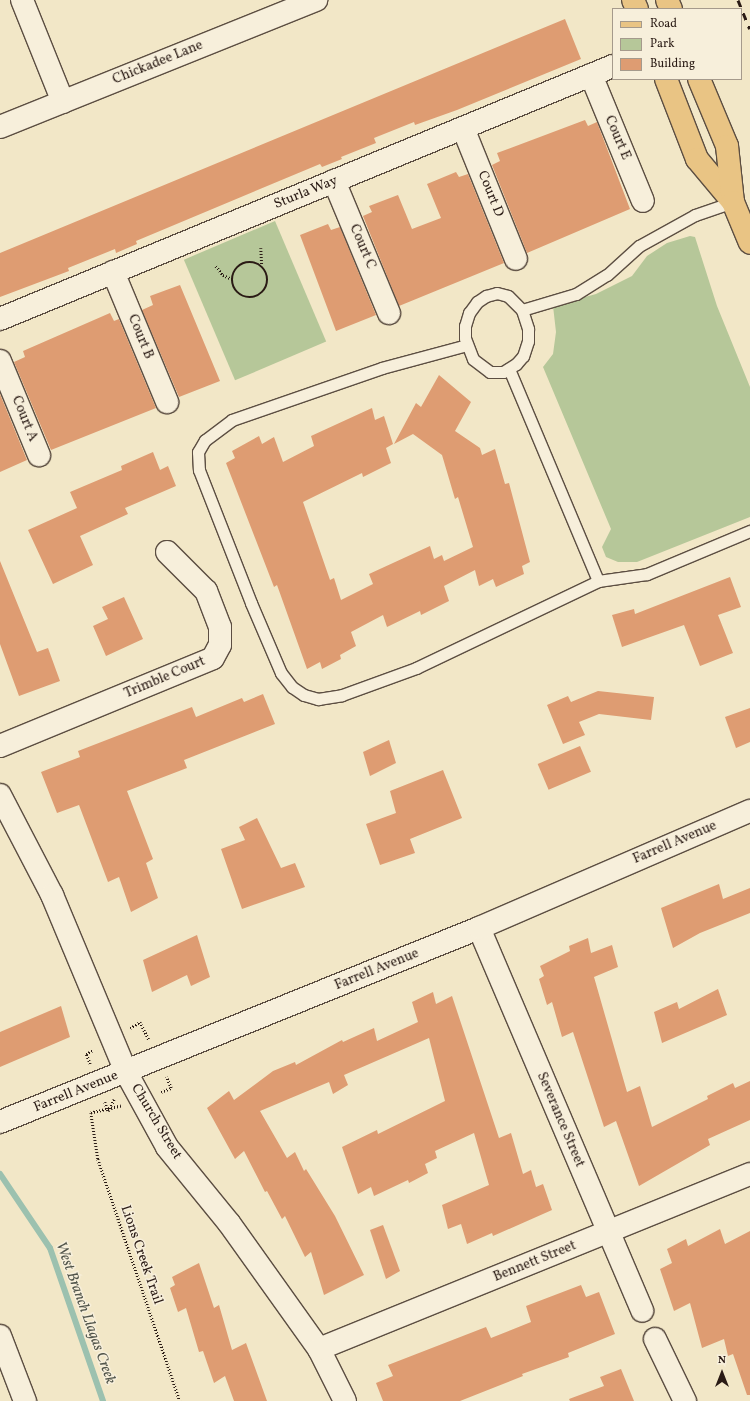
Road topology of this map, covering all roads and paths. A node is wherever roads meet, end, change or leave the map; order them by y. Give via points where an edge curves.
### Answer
1 (22, 0) edge
2 (316, 0) edge
3 (612, 66) edge
4 (591, 75) junction
5 (666, 80) edge
6 (699, 80) edge
7 (63, 102) junction
8 (0, 127) edge
9 (463, 128) junction
10 (334, 181) junction
11 (643, 201) dead end
12 (733, 202) junction
13 (750, 243) edge
14 (261, 248) dead end
15 (516, 259) dead end
16 (216, 266) dead end
17 (262, 266) junction
18 (114, 272) junction
19 (232, 279) junction
20 (522, 310) junction
21 (389, 313) dead end
22 (0, 319) edge
23 (467, 345) junction
24 (0, 361) edge
25 (509, 369) junction
26 (167, 402) dead end
27 (39, 455) dead end
28 (750, 532) edge
29 (167, 552) dead end
30 (598, 581) junction
31 (0, 746) edge
32 (1, 801) edge
33 (750, 811) edge
34 (480, 928) junction
35 (126, 1072) junction
36 (108, 1111) dead end
37 (0, 1122) edge
38 (750, 1174) edge
39 (608, 1233) junction
40 (642, 1311) dead end
41 (0, 1336) edge
42 (655, 1339) dead end
43 (319, 1349) junction
44 (8, 1380) edge
45 (25, 1401) edge
46 (180, 1401) edge
47 (345, 1401) edge
48 (685, 1401) edge

1 - 7 street
2 - 7 street, Chickadee Lane
3 - 4 street, Sturla Way
4 - 9 street, Sturla Way
4 - 11 street, Court E
5 - 12 main road via 697,158
6 - 12 main road via 727,146
7 - 8 street, Chickadee Lane
9 - 10 street, Sturla Way
9 - 15 street, Court D
10 - 18 street, Sturla Way
10 - 21 street, Court C
12 - 13 main road
12 - 20 lane via 695,215 639,246 607,275 576,294
14 - 17 path
16 - 19 path via 223,275
17 - 19 path via 254,262 242,264
17 - 19 path via 268,274 268,285 261,294 240,294
18 - 22 street, Sturla Way
18 - 26 street, Court B
20 - 23 lane via 508,296 497,293 486,296 477,302 469,313 465,326
20 - 25 lane via 528,329 528,341 523,356
23 - 25 lane via 479,366 490,372 503,372
23 - 30 lane via 382,368 232,420 205,440 198,452 199,470 280,673 292,688 304,695 318,699 342,695 416,668
24 - 27 street, Court A
25 - 30 lane
28 - 30 lane via 647,574
29 - 31 street, Trimble Court via 206,591 220,627 220,645 212,658
32 - 35 street, Church Street via 52,895
33 - 34 street, Farrell Avenue
34 - 35 street, Farrell Avenue
34 - 39 street, Severance Street
35 - 37 street, Farrell Avenue
35 - 43 street, Church Street via 167,1147 229,1223
36 - 46 path, Lions Creek Trail via 92,1113 98,1159
38 - 39 street, Bennett Street
39 - 40 street, Severance Street
39 - 43 street, Bennett Street
41 - 44 street
42 - 48 street
43 - 47 street, Church Street
44 - 45 street

